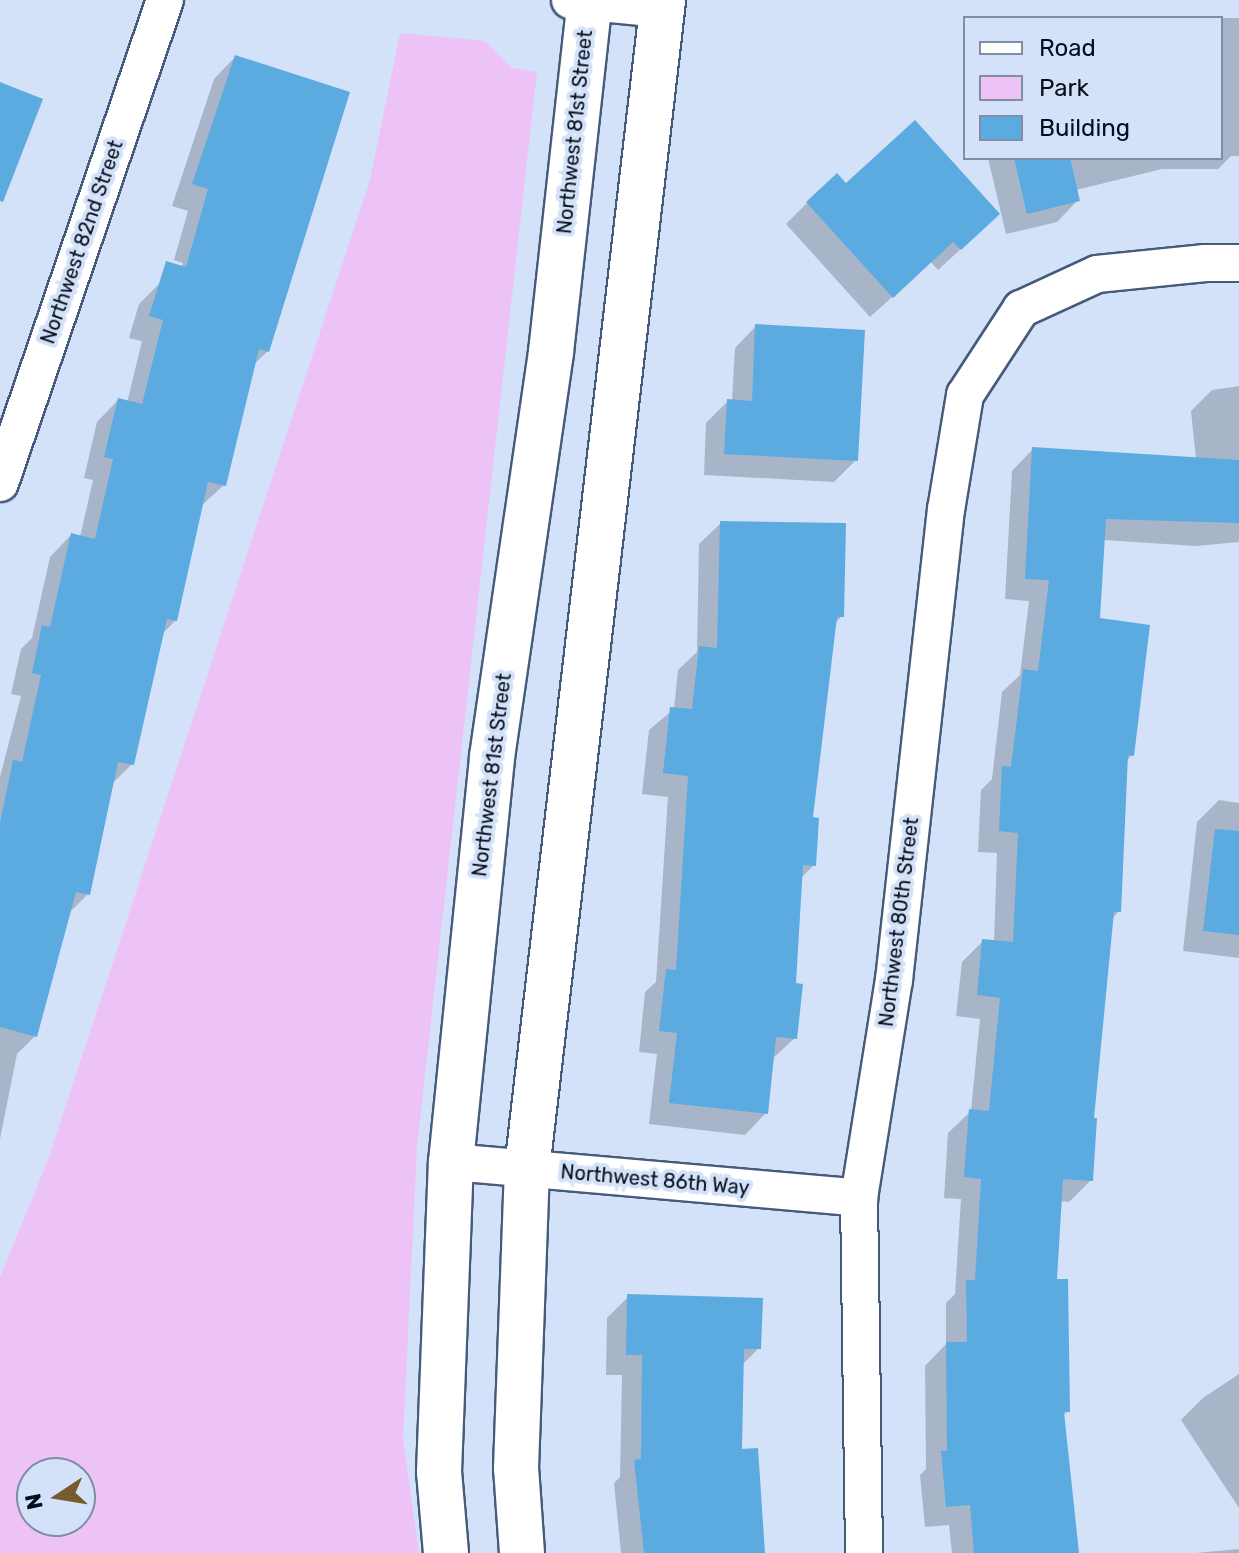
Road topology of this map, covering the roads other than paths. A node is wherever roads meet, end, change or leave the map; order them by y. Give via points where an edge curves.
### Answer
1 (165, 0) edge
2 (583, 1) edge
3 (663, 5) edge
4 (1239, 263) edge
5 (0, 483) edge
6 (451, 1162) junction
7 (527, 1169) junction
8 (859, 1198) junction
9 (446, 1553) edge
10 (522, 1553) edge
11 (864, 1553) edge

1 - 5 street, Northwest 82nd Street
2 - 3 street
2 - 6 street, Northwest 81st Street via 551,352 492,757
3 - 7 street
4 - 8 street, Northwest 80th Street via 1097,274 1021,309 965,395 946,510 894,980
6 - 7 street, Northwest 86th Way
6 - 9 street, Northwest 81st Street via 439,1472
7 - 8 street, Northwest 86th Way
7 - 10 street via 516,1468
8 - 11 street, Northwest 80th Street

